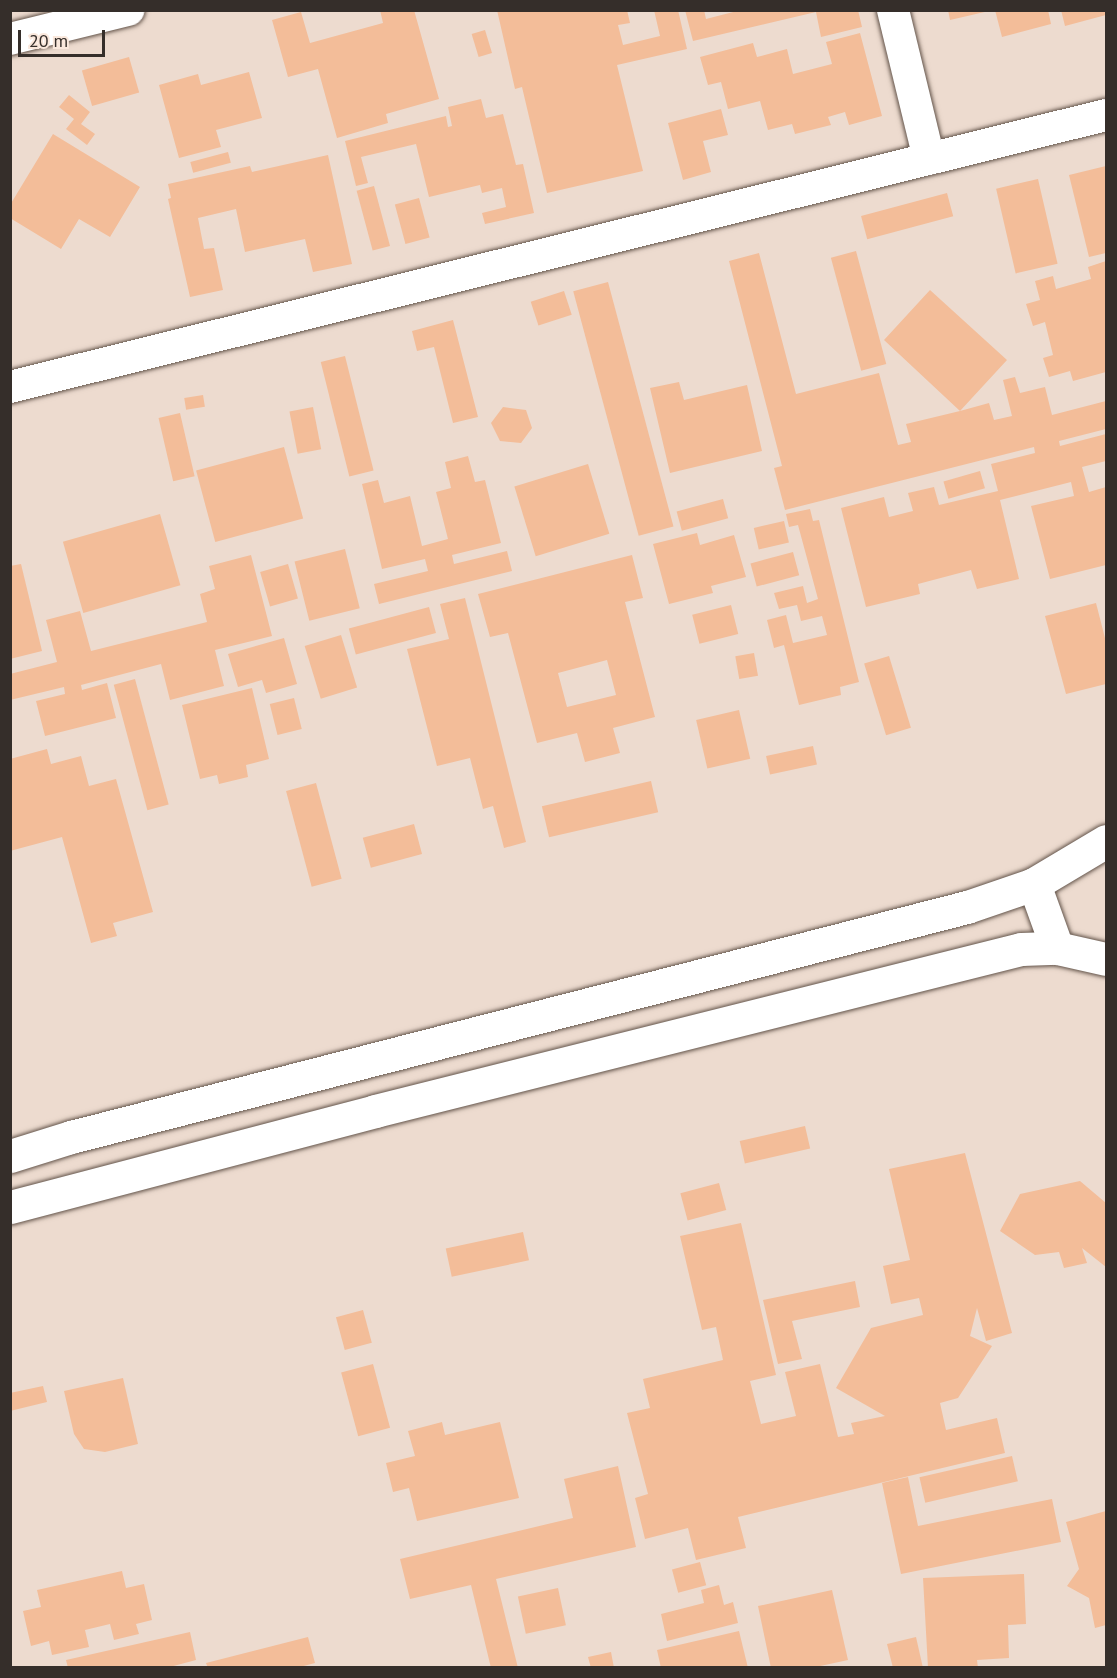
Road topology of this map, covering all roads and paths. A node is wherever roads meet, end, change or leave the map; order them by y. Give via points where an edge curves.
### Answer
1 (128, 10) edge
2 (893, 10) edge
3 (10, 39) edge
4 (1107, 115) edge
5 (929, 159) junction
6 (10, 387) edge
7 (1107, 841) edge
8 (1034, 884) junction
9 (1058, 948) junction
10 (1107, 960) edge
11 (10, 1156) edge
12 (10, 1207) edge

1 - 3 street
2 - 5 street
4 - 5 street
5 - 6 street
7 - 8 main road
8 - 9 main road
8 - 11 main road via 968,907
9 - 10 main road
9 - 12 main road via 1021,949 980,959

